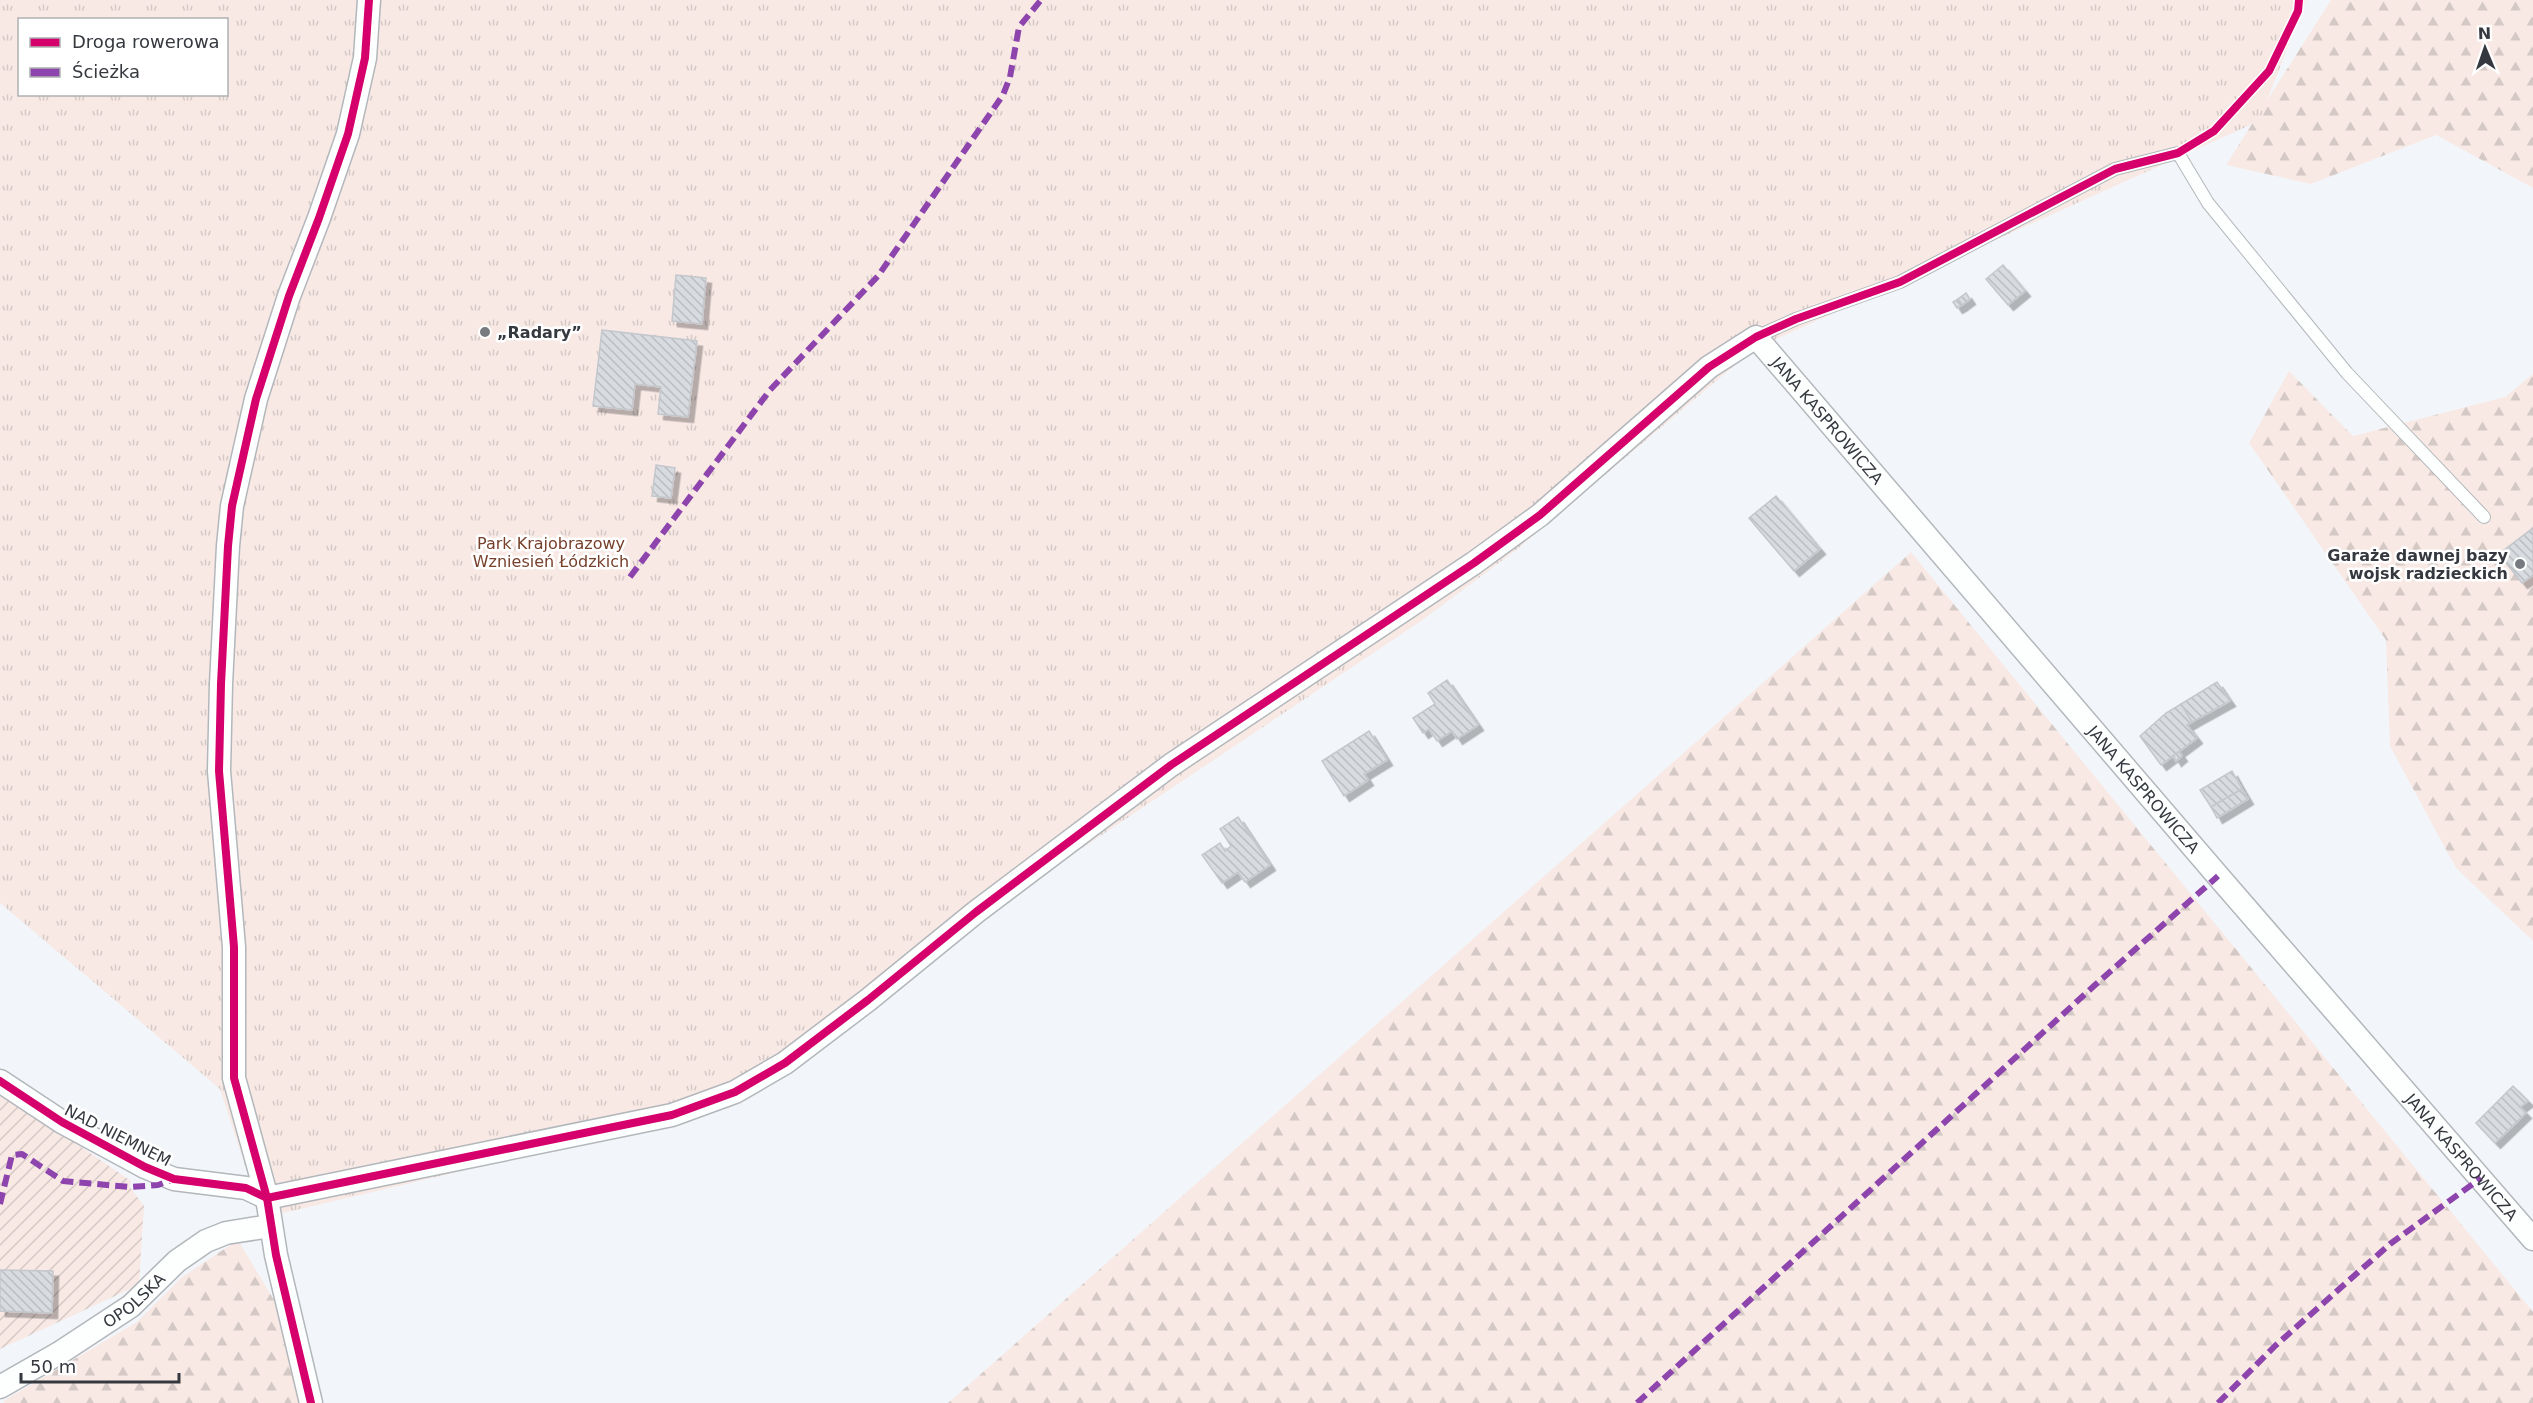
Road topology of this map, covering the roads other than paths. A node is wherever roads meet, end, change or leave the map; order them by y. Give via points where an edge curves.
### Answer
1 (369, 0) edge
2 (1756, 336) junction
3 (2484, 517) dead end
4 (0, 1081) edge
5 (267, 1198) junction
6 (270, 1226) junction
7 (2533, 1239) edge
8 (0, 1387) edge
9 (311, 1403) edge

1 - 5 street via 365,58 348,134 256,399 232,506 228,546 219,771 234,947 232,1054 236,1087
2 - 3 lane via 1899,282 2115,170 2178,153 2208,203 2347,373
2 - 5 street via 1708,367 1540,515 1171,765 784,1063 735,1092 672,1115
2 - 7 street, JANA KASPROWICZA
4 - 5 street, NAD NIEMNEM via 62,1122 145,1167 174,1179 246,1188
5 - 6 street
6 - 8 street, OPOLSKA via 226,1233 206,1241 177,1261 131,1306
6 - 9 street

